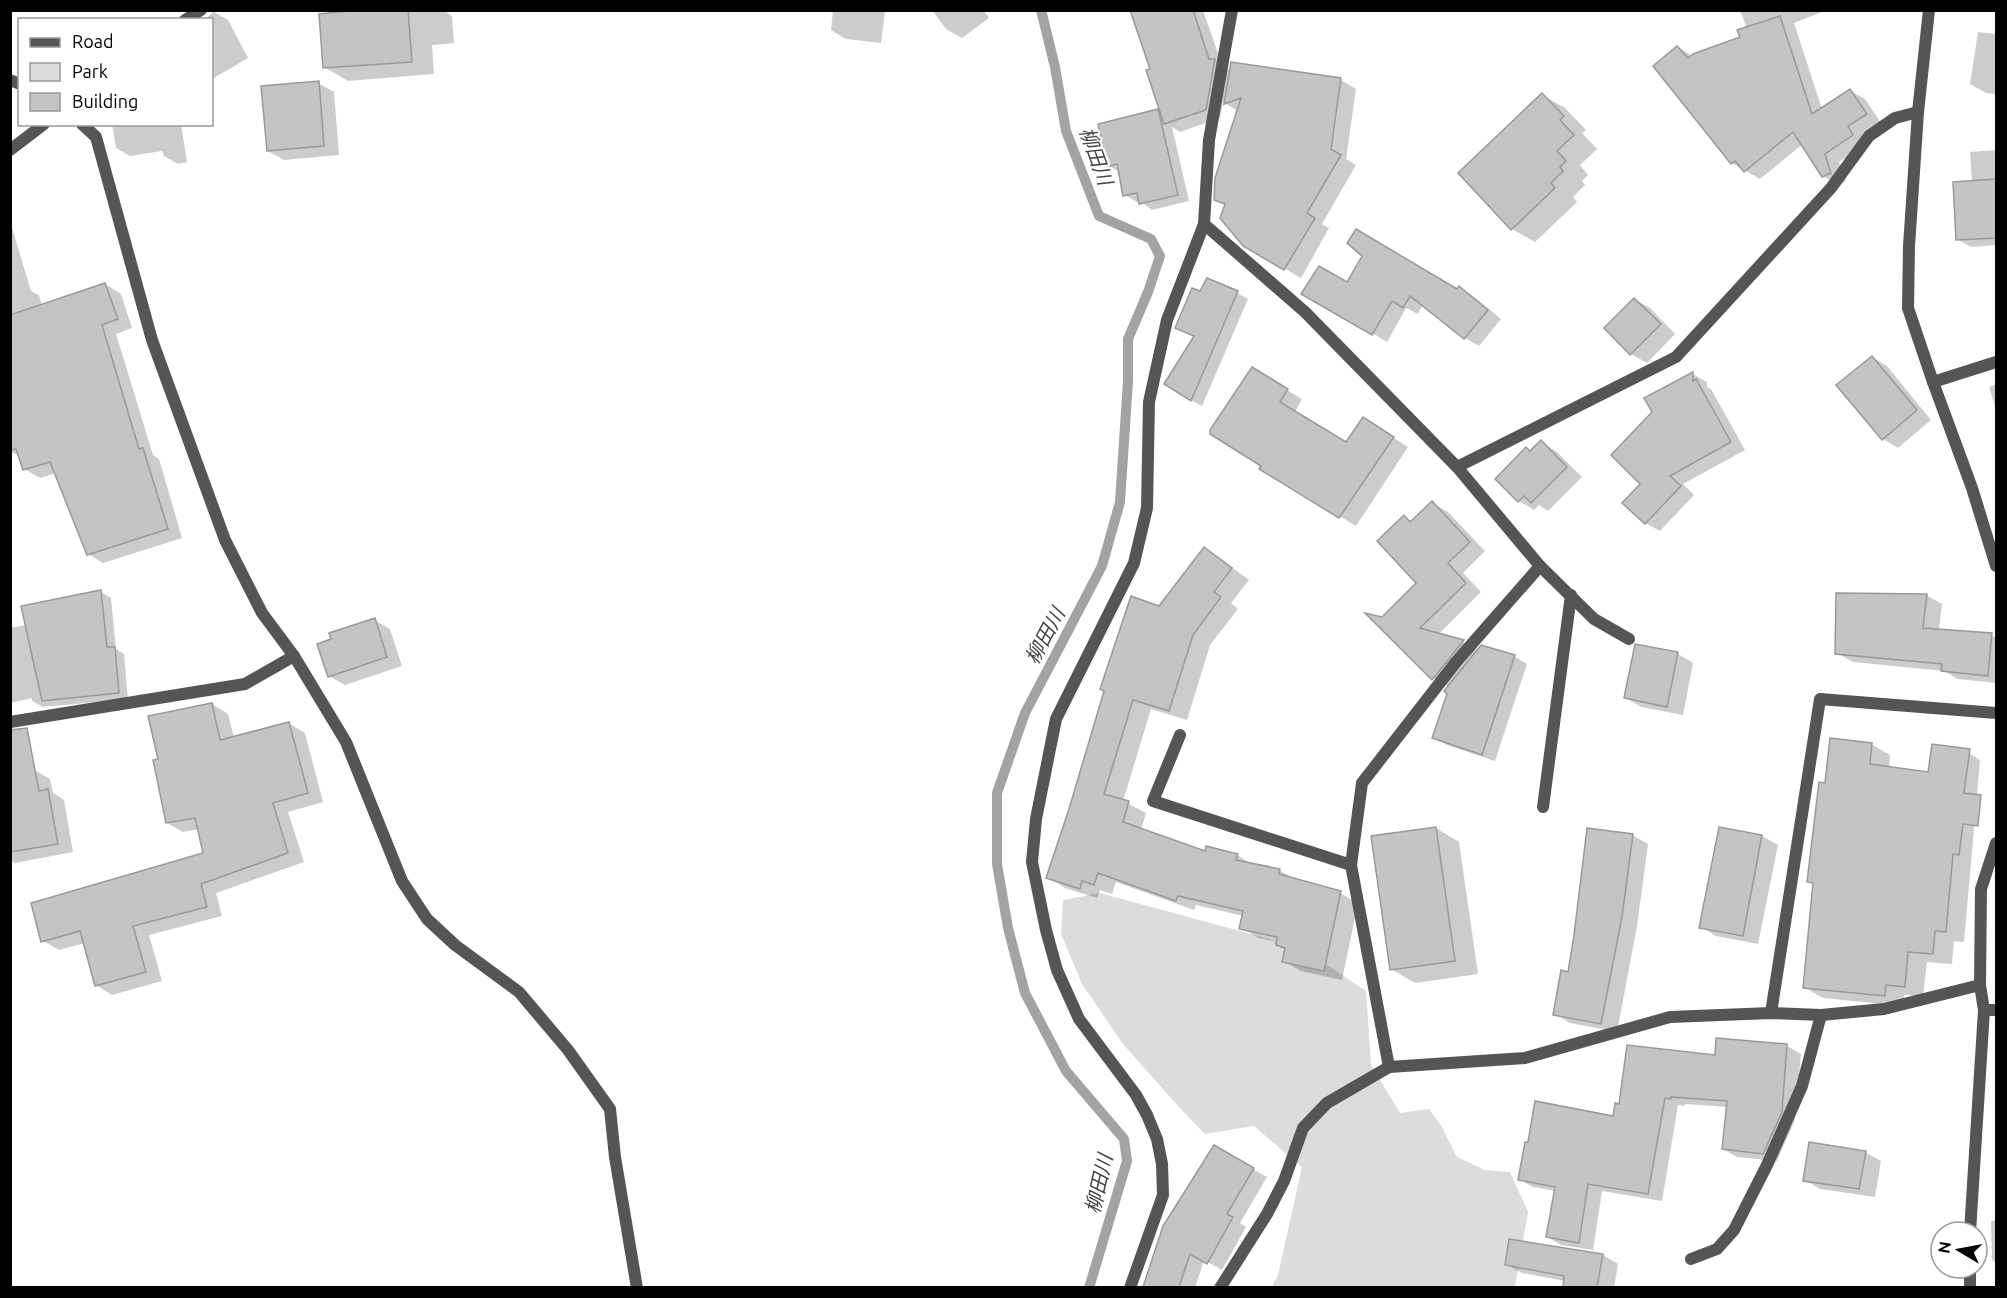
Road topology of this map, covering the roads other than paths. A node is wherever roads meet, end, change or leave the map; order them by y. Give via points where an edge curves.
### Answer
1 (201, 10) edge
2 (1233, 10) edge
3 (1929, 10) edge
4 (188, 18) edge
5 (1918, 112) junction
6 (41, 126) edge
7 (84, 126) edge
8 (10, 150) edge
9 (1204, 224) junction
10 (1996, 362) edge
11 (1933, 382) junction
12 (1458, 467) junction
13 (1540, 566) junction
14 (1996, 566) edge
15 (1571, 596) junction
16 (1629, 639) dead end
17 (294, 657) junction
18 (1996, 713) edge
19 (10, 722) edge
20 (1180, 735) dead end
21 (1543, 807) dead end
22 (1996, 843) edge
23 (1351, 865) junction
24 (1980, 985) junction
25 (1990, 1010) edge
26 (1771, 1013) junction
27 (1821, 1015) junction
28 (1389, 1067) junction
29 (1971, 1220) edge
30 (1691, 1259) dead end
31 (637, 1287) edge
32 (1130, 1287) edge
33 (1220, 1287) edge

1 - 4 street
2 - 9 street via 1209,140
3 - 5 street
5 - 11 street via 1908,308
5 - 12 street via 1895,118 1869,136 1832,188 1676,357
6 - 8 street
7 - 17 street via 96,137 152,340 225,540 262,613
9 - 12 street via 1305,312
9 - 32 street via 1167,320 1149,402 1147,508 1134,563 1056,718 1036,819 1032,862 1057,970 1079,1019 1136,1095 1157,1139 1163,1195
10 - 11 street
11 - 14 street
12 - 13 street
13 - 15 street
13 - 23 street via 1456,662 1362,783
15 - 16 street via 1594,619
15 - 21 street
17 - 19 street via 245,684
17 - 31 street via 346,742 402,881 427,919 519,992 568,1050 610,1109
18 - 26 street via 1820,699
20 - 23 street via 1154,801
22 - 24 street via 1981,889
23 - 28 street
24 - 25 street
24 - 27 street via 1884,1009
25 - 29 street
26 - 27 street
26 - 28 street via 1670,1017 1525,1058
27 - 30 street via 1802,1086 1734,1230 1717,1249
28 - 33 street via 1327,1103 1303,1128 1267,1214

